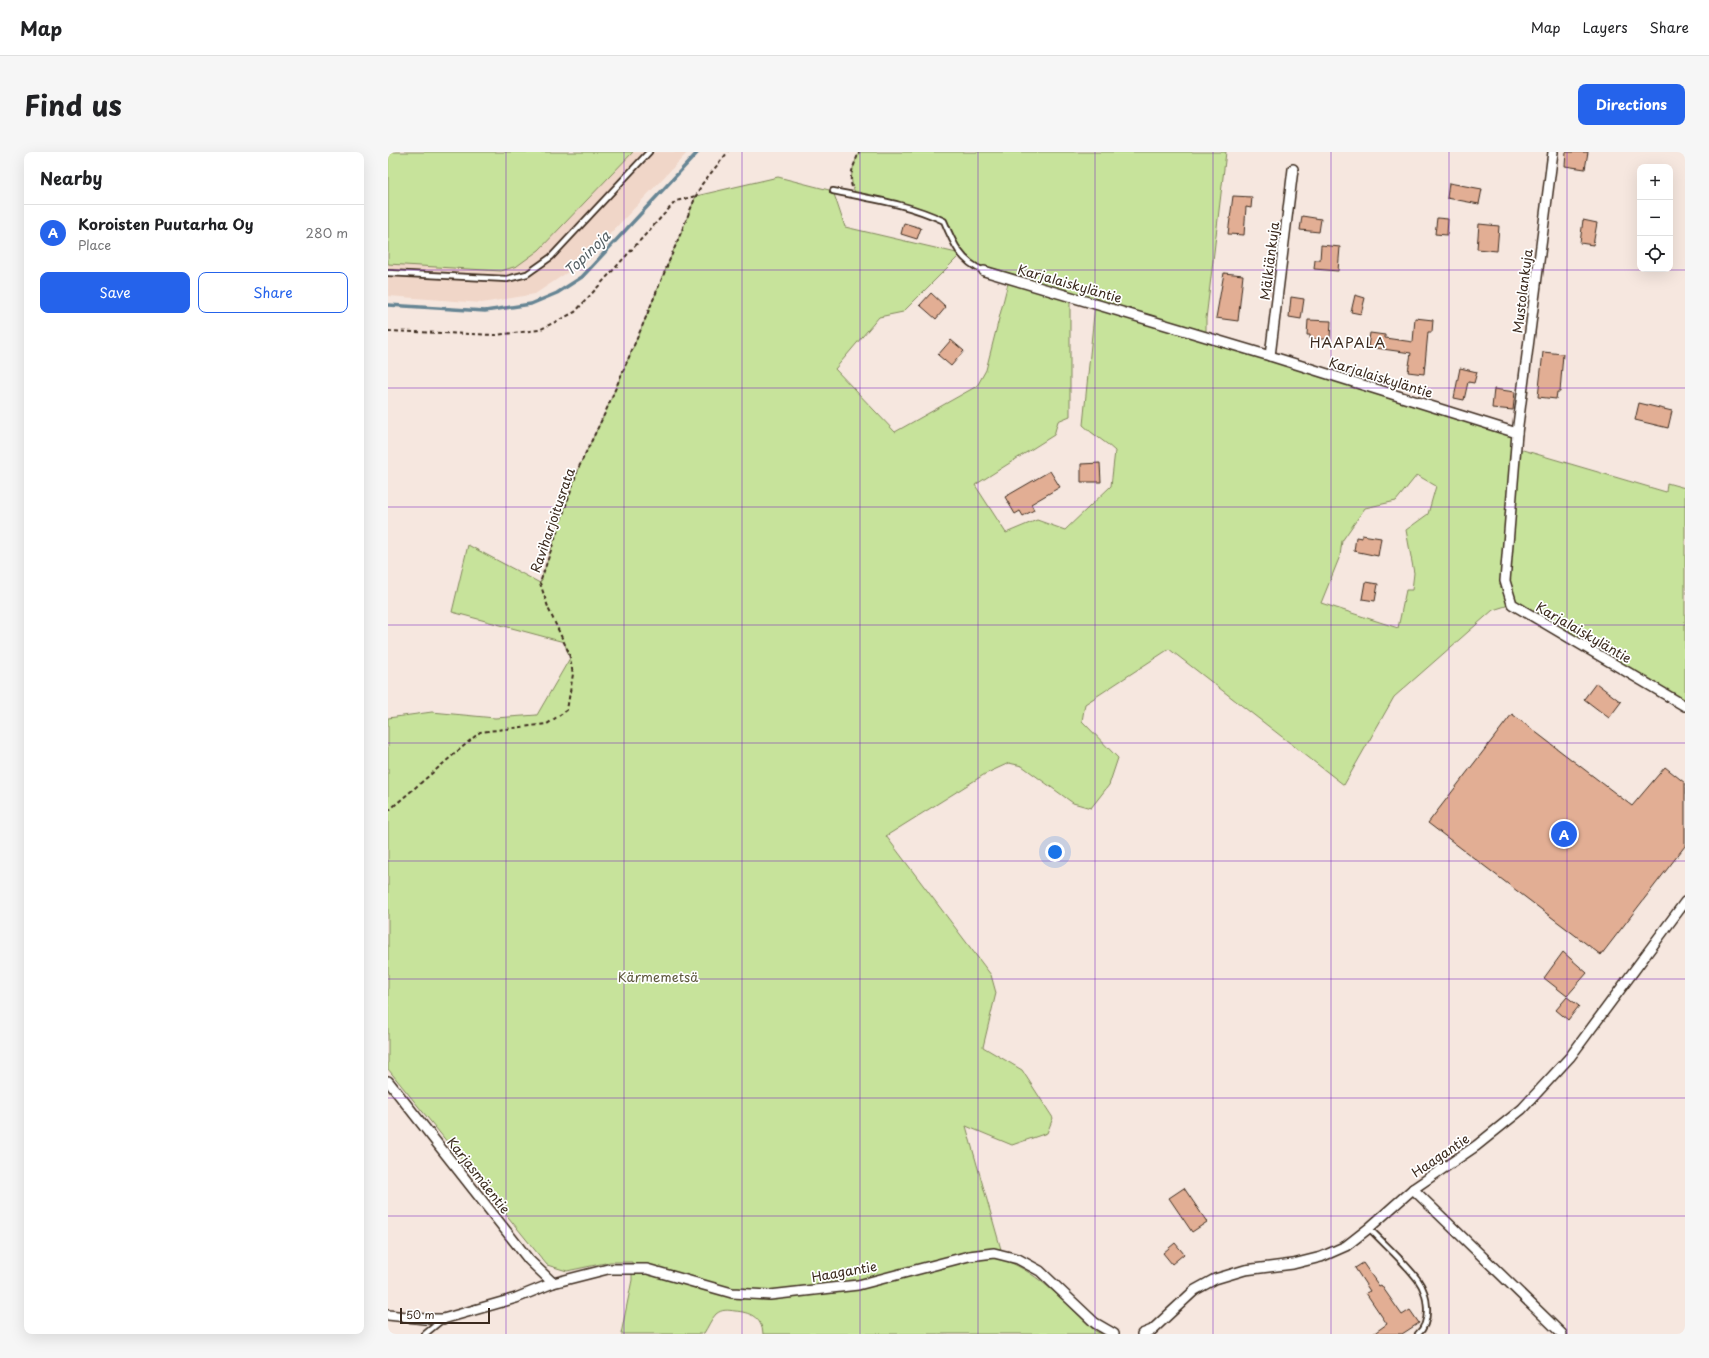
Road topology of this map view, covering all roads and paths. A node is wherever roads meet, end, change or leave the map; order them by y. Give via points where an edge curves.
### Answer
1 (649, 152) edge
2 (728, 152) edge
3 (858, 152) edge
4 (1553, 152) edge
5 (1292, 169) dead end
6 (834, 191) dead end
7 (856, 195) junction
8 (696, 196) junction
9 (984, 271) joint
10 (388, 273) edge
11 (388, 331) edge
12 (1270, 356) junction
13 (1517, 433) junction
14 (1685, 706) edge
15 (388, 810) edge
16 (1685, 902) edge
17 (388, 1081) edge
18 (1413, 1189) junction
19 (1369, 1228) junction
20 (553, 1282) junction
21 (388, 1315) edge
22 (443, 1319) junction
23 (425, 1334) edge
24 (1114, 1334) edge
25 (1142, 1334) edge
26 (1418, 1334) edge
27 (1562, 1334) edge

1 - 10 lane via 552,257 527,274 507,279
2 - 8 path, Raviharjoitusrata via 702,184
3 - 7 path via 851,183
4 - 13 street, Mustolankuja
5 - 12 street, Mälkiänkuja
6 - 7 lane, Karjalaiskyläntie
7 - 9 lane, Karjalaiskyläntie via 924,211 944,221 954,245 971,266
8 - 11 path via 676,201 575,312 539,330 496,335
8 - 15 path, Raviharjoitusrata via 635,343 578,469 540,583 549,610 569,653 573,674 567,710 546,724 480,732
9 - 12 street, Karjalaiskyläntie
12 - 13 street, Karjalaiskyläntie
13 - 14 street, Karjalaiskyläntie via 1505,581 1512,604
16 - 18 street, Haagantie via 1570,1056 1522,1109 1476,1146
17 - 20 street, Karjasmäentie via 530,1260
18 - 19 street, Haagantie
18 - 27 street
19 - 25 street, Haagantie via 1346,1246 1321,1257 1293,1264 1245,1270 1215,1279 1195,1290 1152,1330
19 - 26 lane via 1418,1281 1426,1301 1427,1317
20 - 22 street, Haagantie via 516,1298
20 - 24 street, Haagantie via 608,1269 646,1269 732,1293 770,1295 858,1285 969,1256 994,1253 1018,1258 1040,1271 1095,1323
21 - 22 street, Haagantie
22 - 23 lane

